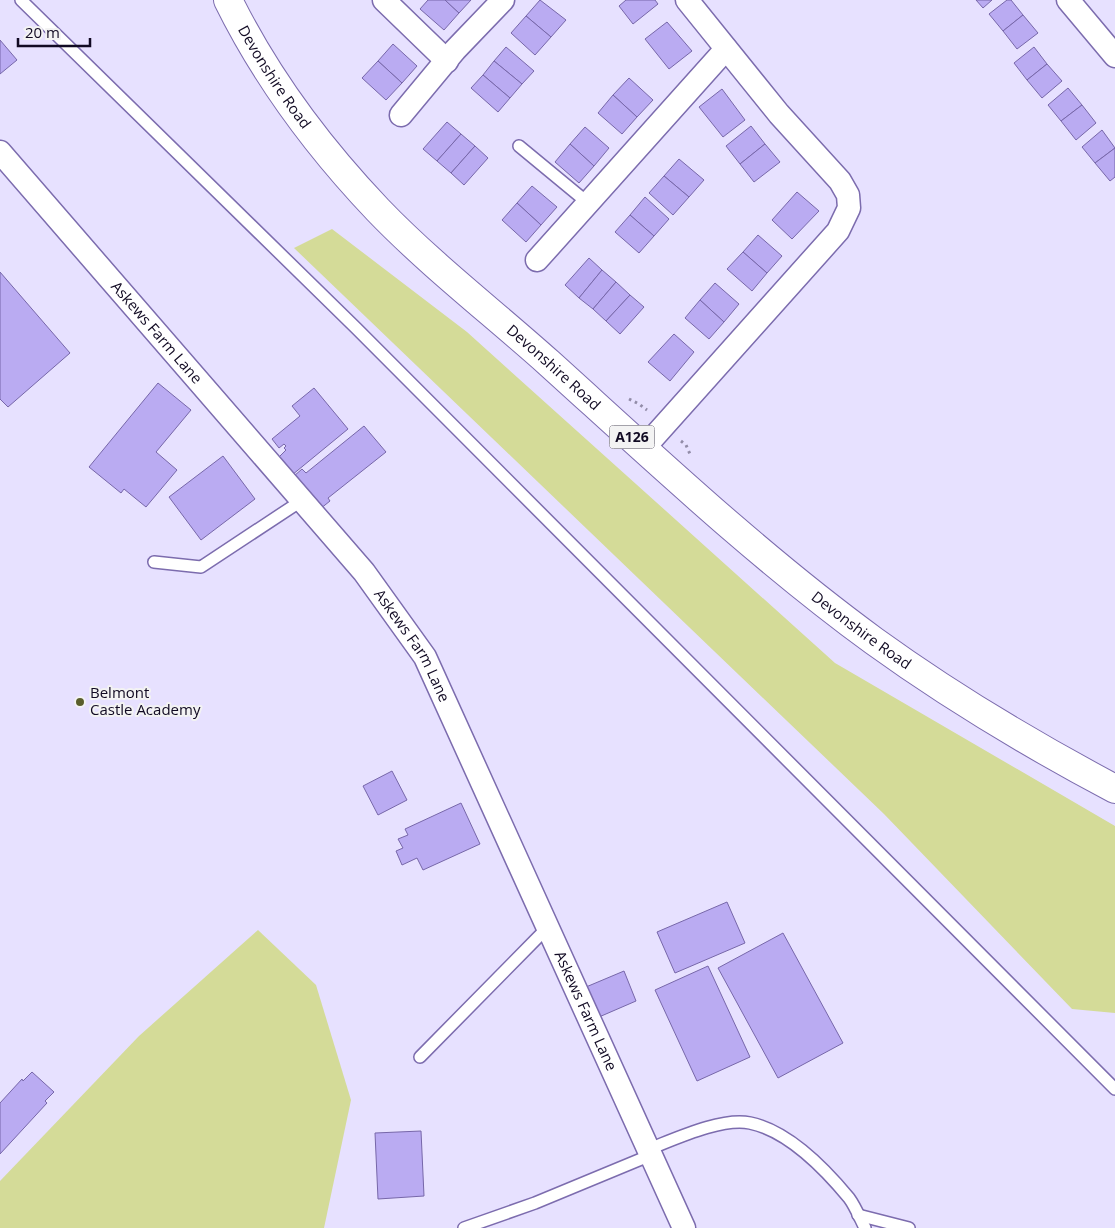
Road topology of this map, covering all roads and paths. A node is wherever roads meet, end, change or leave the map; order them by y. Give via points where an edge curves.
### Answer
1 (21, 0) edge
2 (228, 0) edge
3 (384, 0) edge
4 (503, 0) edge
5 (687, 0) edge
6 (1068, 0) edge
7 (726, 49) junction
8 (1115, 56) edge
9 (447, 61) junction
10 (401, 116) dead end
11 (519, 146) dead end
12 (0, 152) edge
13 (588, 203) junction
14 (537, 260) dead end
15 (644, 448) junction
16 (301, 501) junction
17 (154, 562) dead end
18 (1115, 789) edge
19 (549, 926) junction
20 (420, 1057) dead end
21 (1115, 1089) edge
22 (650, 1152) junction
23 (858, 1215) junction
24 (464, 1228) edge
25 (684, 1228) edge
26 (865, 1228) edge
27 (908, 1228) edge

1 - 21 lane via 356,328
2 - 15 main road, Devonshire Road / A126 via 284,95 318,142 379,211
3 - 9 street
4 - 9 street
5 - 7 street
6 - 8 street
7 - 13 street
7 - 15 street via 840,181 848,195 849,208 838,231
9 - 10 street
11 - 13 lane
12 - 16 street, Askews Farm Lane
13 - 14 street
15 - 18 main road, Devonshire Road / A126 via 781,569 873,640 963,701
16 - 17 lane via 201,566
16 - 19 street, Askews Farm Lane via 364,572 425,657
19 - 20 lane
19 - 22 street, Askews Farm Lane
22 - 23 lane via 710,1126 750,1122 781,1135 814,1162 850,1199
22 - 24 lane via 535,1203
22 - 25 street, Askews Farm Lane
23 - 26 lane
23 - 27 lane

